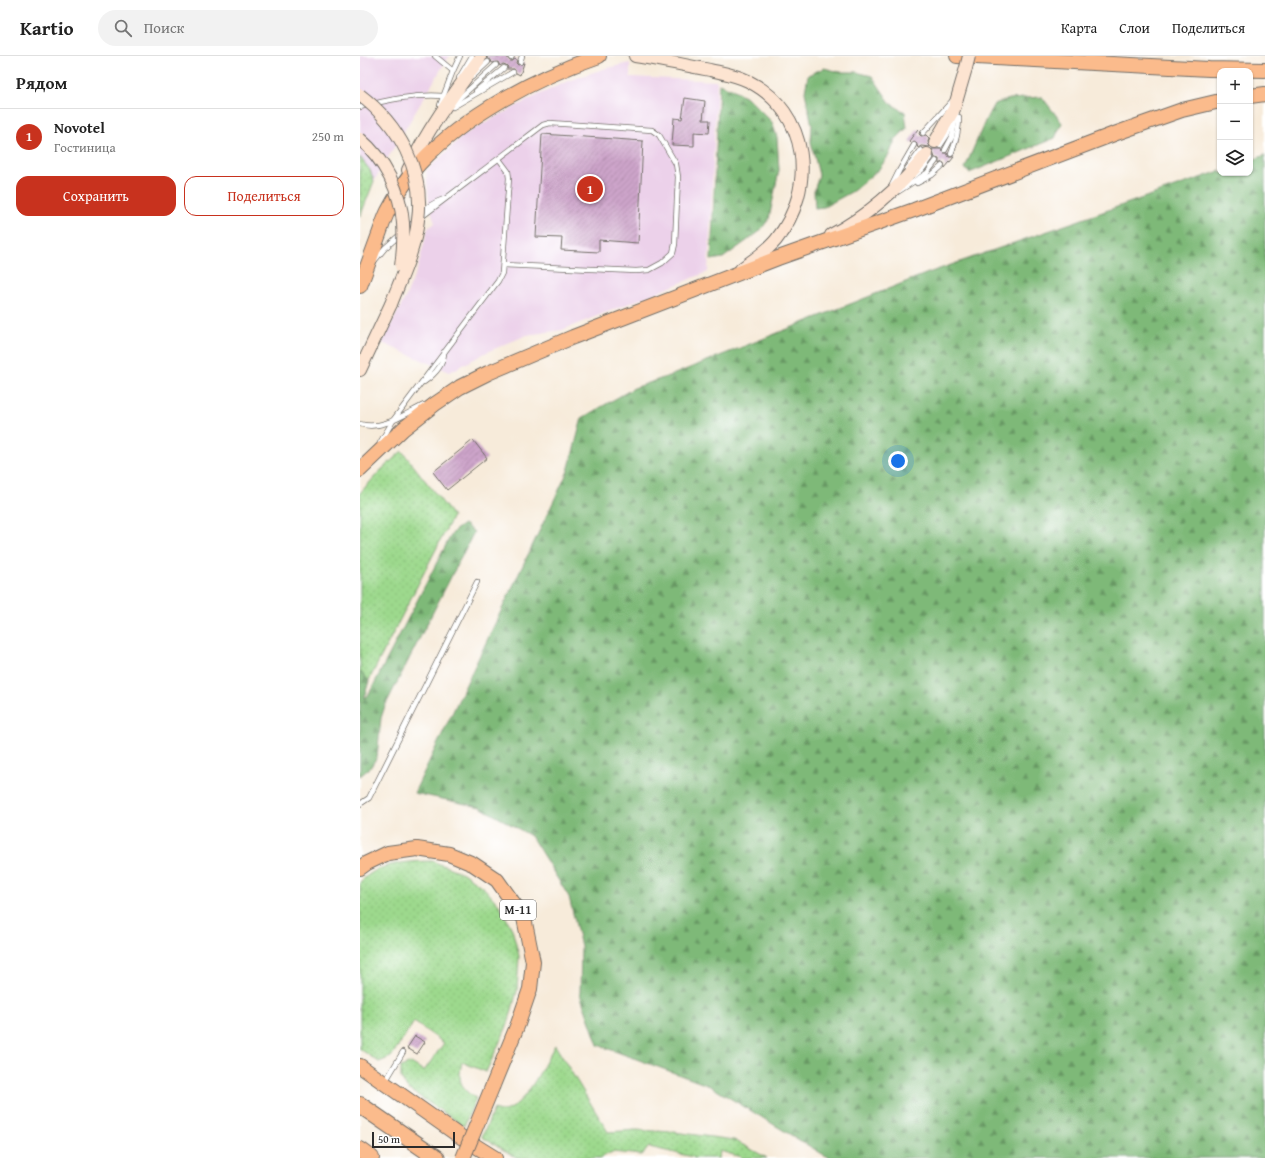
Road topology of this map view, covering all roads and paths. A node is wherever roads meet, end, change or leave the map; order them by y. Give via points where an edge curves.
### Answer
1 (435, 56) edge
2 (460, 56) edge
3 (522, 56) edge
4 (599, 56) edge
5 (635, 56) edge
6 (957, 56) edge
7 (480, 59) edge
8 (520, 62) dead end
9 (967, 62) edge
10 (496, 65) dead end
11 (504, 68) dead end
12 (1265, 70) edge
13 (453, 71) junction
14 (514, 72) dead end
15 (1265, 94) edge
16 (360, 95) edge
17 (1253, 96) edge
18 (466, 100) junction
19 (1217, 102) edge
20 (956, 103) junction
21 (360, 107) edge
22 (443, 107) junction
23 (923, 133) dead end
24 (360, 139) edge
25 (939, 143) dead end
26 (914, 145) dead end
27 (951, 154) dead end
28 (929, 156) dead end
29 (499, 159) junction
30 (942, 166) dead end
31 (901, 188) junction
32 (886, 198) junction
33 (387, 213) junction
34 (798, 252) junction
35 (503, 265) junction
36 (732, 276) junction
37 (362, 282) edge
38 (391, 304) junction
39 (360, 370) edge
40 (460, 387) junction
41 (394, 419) junction
42 (360, 424) edge
43 (371, 458) junction
44 (360, 470) edge
45 (477, 582) dead end
46 (360, 804) edge
47 (360, 868) edge
48 (403, 1052) dead end
49 (360, 1066) edge
50 (384, 1084) junction
51 (360, 1105) edge
52 (360, 1150) edge
53 (371, 1158) edge
54 (437, 1158) edge
55 (463, 1158) edge
56 (495, 1158) edge

1 - 13 lane
2 - 13 lane
3 - 8 lane
4 - 33 main road via 532,85 458,128 419,164
5 - 36 street via 746,80 774,99 793,126 801,151 802,165 795,206 787,224 767,250
6 - 12 main road
7 - 22 street
9 - 20 street
10 - 22 lane
11 - 18 lane
13 - 22 lane
14 - 18 lane
15 - 17 main road
16 - 38 street, bridge via 385,117 398,134 412,166 419,201 415,237
18 - 22 lane
19 - 34 main road via 1143,123
20 - 23 lane
20 - 25 street
20 - 27 lane via 959,126
21 - 22 lane via 428,95
22 - 33 street
24 - 38 street, bridge via 385,168 399,200 403,221 404,243
26 - 32 lane
28 - 31 street
29 - 35 lane via 508,171 509,178
29 - 35 lane via 550,123 652,130 659,135 676,164 678,177 673,252 662,263 649,270
29 - 37 lane via 385,248
30 - 31 lane via 932,175
31 - 32 street
32 - 34 street via 851,223
33 - 37 main road
34 - 36 main road
35 - 41 lane via 498,281
36 - 40 main road via 573,337
38 - 39 street
40 - 41 lane
40 - 43 main road via 403,429
41 - 42 lane via 372,426
41 - 43 lane
43 - 44 main road
45 - 46 lane via 369,798
47 - 55 main road, М-11, bridge via 388,853 417,849 449,854 473,864 497,880 524,918 533,962 530,989
48 - 50 lane
49 - 50 main road
50 - 56 main road
51 - 54 highway
52 - 53 highway

